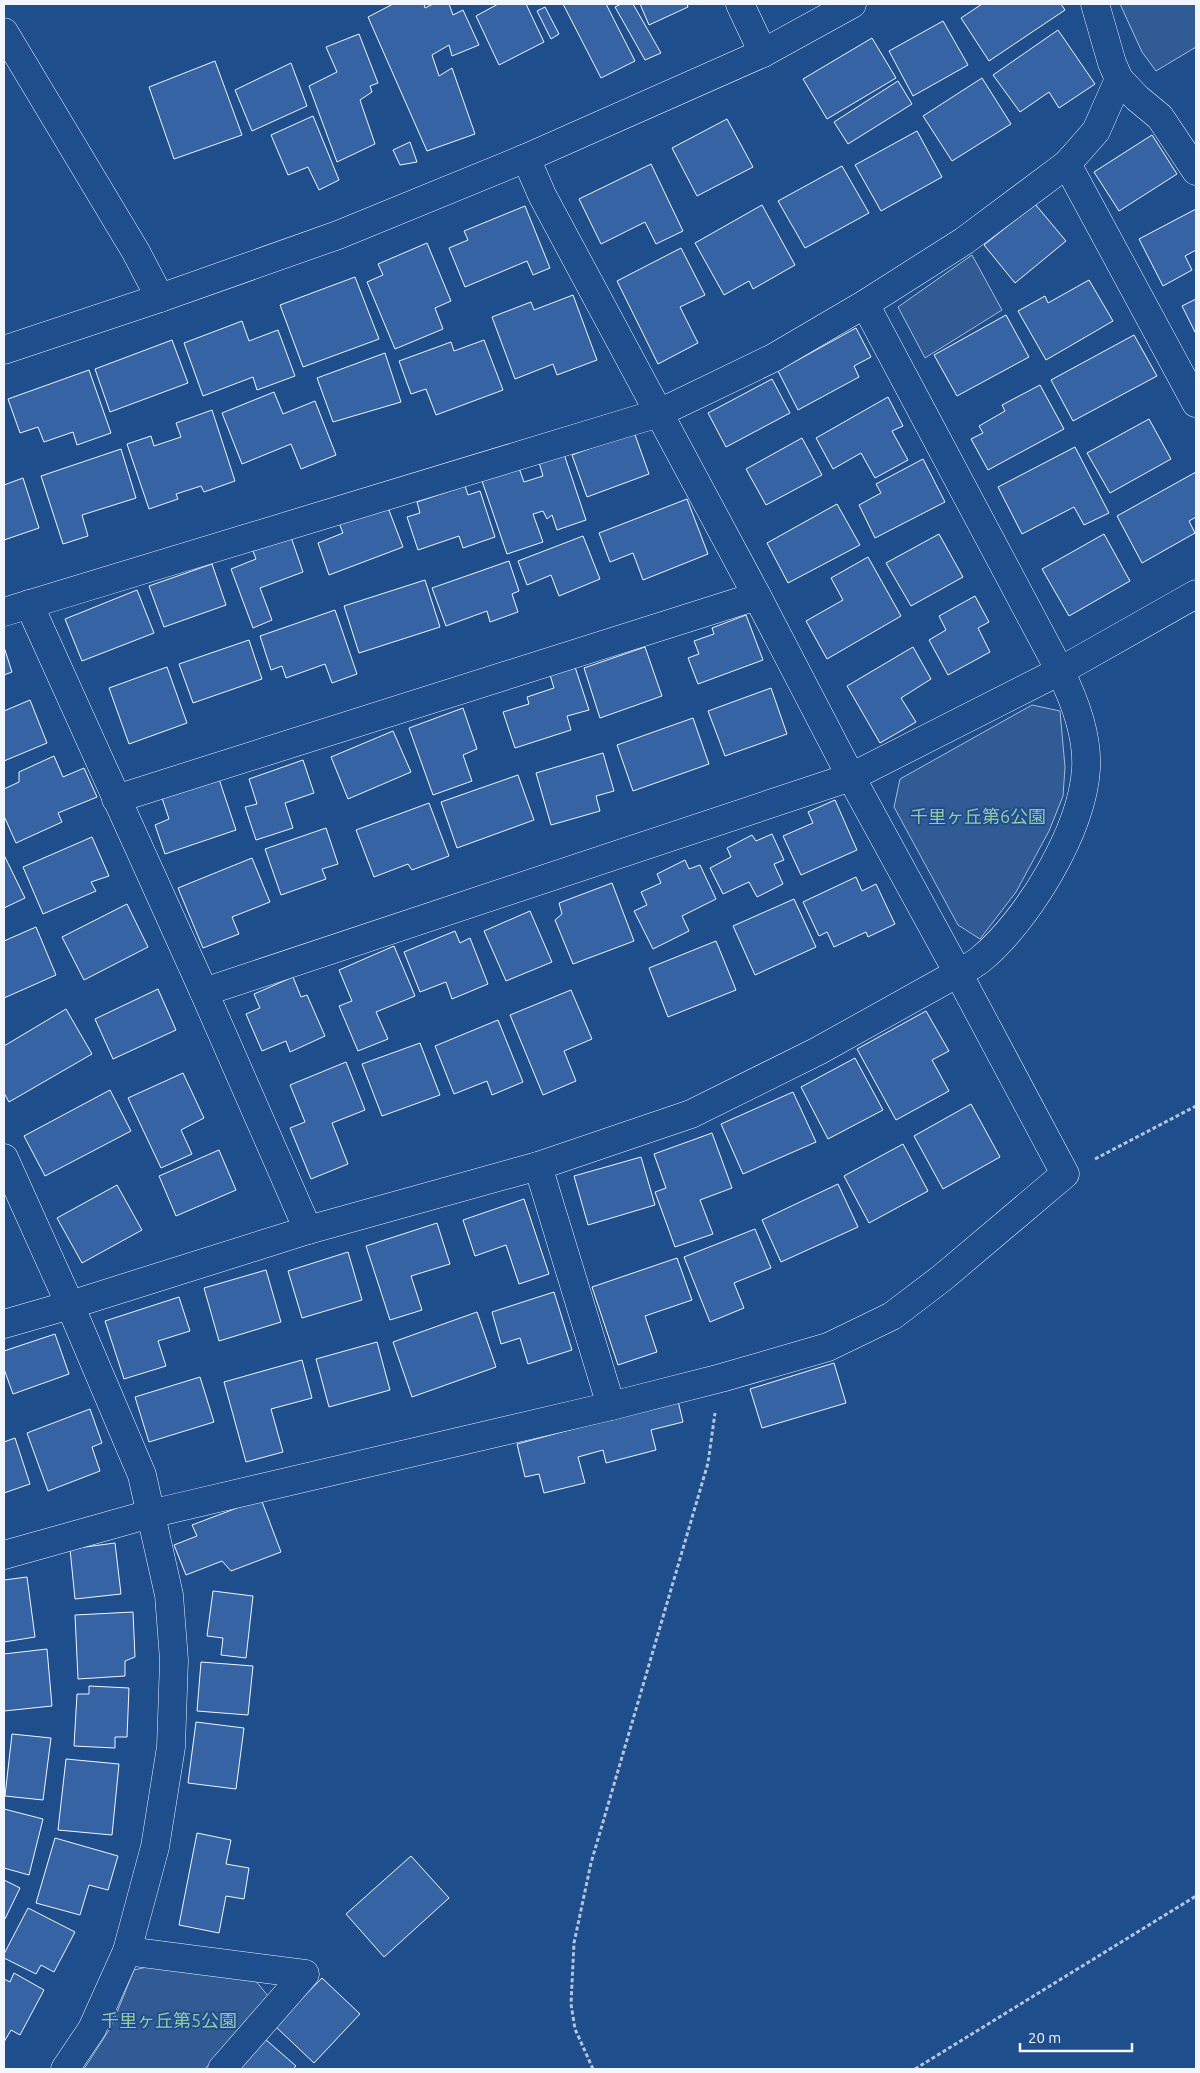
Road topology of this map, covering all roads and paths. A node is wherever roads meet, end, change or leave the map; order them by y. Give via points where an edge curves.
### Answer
1 (740, 4) edge
2 (852, 4) edge
3 (1096, 4) edge
4 (7, 43) edge
5 (763, 53) junction
6 (1119, 79) junction
7 (526, 158) junction
8 (1067, 164) junction
9 (1196, 170) edge
10 (160, 298) junction
11 (865, 304) junction
12 (4, 350) edge
13 (1196, 403) edge
14 (659, 413) junction
15 (1196, 594) edge
16 (757, 596) junction
17 (30, 604) junction
18 (4, 612) edge
19 (1060, 671) junction
20 (851, 777) junction
21 (116, 799) junction
22 (958, 973) junction
23 (204, 992) junction
24 (1196, 1106) edge
25 (4, 1158) edge
26 (538, 1166) junction
27 (1066, 1174) junction
28 (308, 1230) junction
29 (70, 1305) junction
30 (4, 1324) edge
31 (721, 1378) junction
32 (612, 1406) junction
33 (150, 1514) junction
34 (4, 1555) edge
35 (1196, 1896) edge
36 (127, 1951) junction
37 (65, 2069) edge
38 (222, 2069) edge
39 (592, 2069) edge
40 (915, 2069) edge

1 - 5 street
2 - 5 street
3 - 6 street
4 - 10 street via 136,252
5 - 7 street
6 - 8 street via 1096,130
6 - 9 street via 1160,117
7 - 10 street via 338,235
7 - 14 street via 542,195
8 - 11 street via 964,241
8 - 13 street
10 - 12 street
11 - 14 street via 773,358
11 - 19 street
14 - 16 street
14 - 17 street
15 - 19 street
16 - 20 street
16 - 21 street
17 - 18 street
17 - 21 street
19 - 20 street
19 - 22 street via 1073,698 1085,743 1086,770 1072,826 1051,870 1009,932 979,961
20 - 22 street
20 - 23 street
21 - 23 street
22 - 26 street via 818,1051 691,1114
22 - 27 street
23 - 28 street
24 - 27 path
25 - 29 street
26 - 28 street
26 - 32 street
27 - 31 street via 892,1316 828,1347
28 - 29 street
29 - 30 street
29 - 33 street via 142,1474
31 - 32 street
31 - 39 path via 708,1463 591,1863 574,1943 571,2004 575,2029
32 - 33 street
33 - 34 street
33 - 36 street via 169,1595 174,1660 172,1746 155,1846
35 - 40 path
36 - 37 street via 92,2029
36 - 38 street via 305,1974

